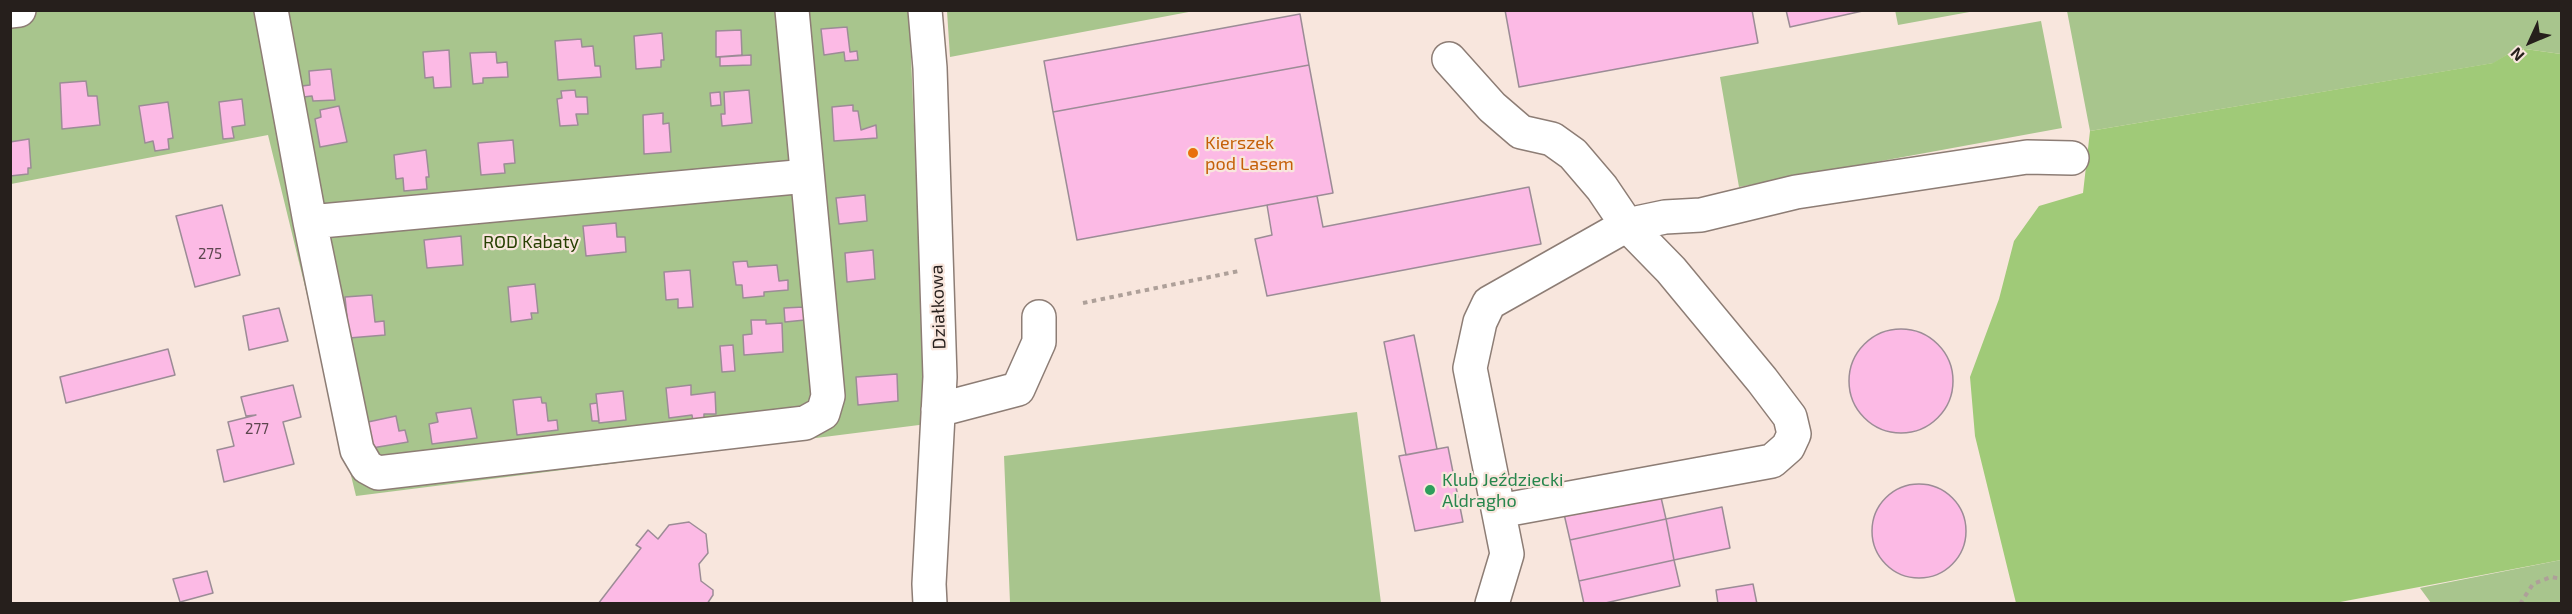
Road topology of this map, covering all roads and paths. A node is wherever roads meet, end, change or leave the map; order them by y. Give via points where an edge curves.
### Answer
1 (19, 10) edge
2 (271, 10) edge
3 (792, 10) edge
4 (926, 10) edge
5 (10, 11) edge
6 (1449, 59) dead end
7 (2072, 158) dead end
8 (807, 176) junction
9 (310, 222) junction
10 (1628, 225) junction
11 (1239, 272) dead end
12 (1083, 303) dead end
13 (1039, 317) dead end
14 (938, 410) junction
15 (1499, 511) junction
16 (2562, 579) edge
17 (930, 603) edge
18 (1492, 603) edge
19 (2520, 603) edge

1 - 5 street
2 - 9 street
3 - 8 street
4 - 14 street, Działkowa via 940,353
6 - 10 street via 1492,107 1521,132 1552,139 1573,154
7 - 10 street via 2016,159 1796,192 1701,215
8 - 9 street
8 - 9 street via 828,396 823,412 805,423 378,473 367,467 357,450
10 - 15 street via 1489,303 1480,322 1470,368
10 - 15 street via 1671,270 1762,380 1790,417 1794,434 1788,447 1772,461
11 - 12 path
13 - 14 street via 1039,342 1018,389
14 - 17 street, Działkowa
15 - 18 street via 1507,555
16 - 19 path via 2550,578 2533,584

